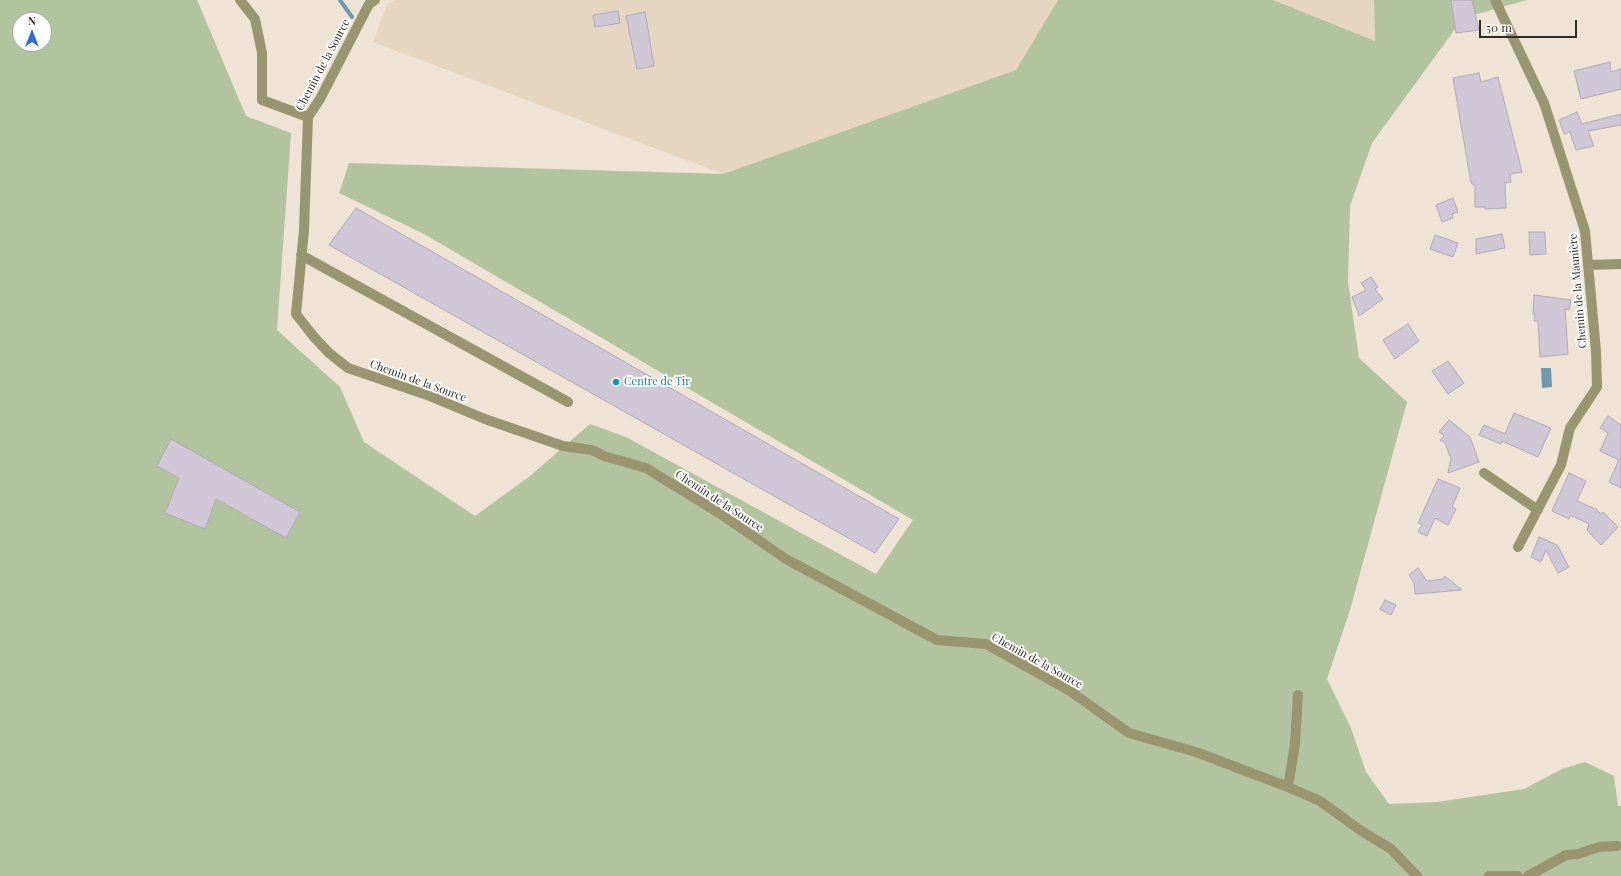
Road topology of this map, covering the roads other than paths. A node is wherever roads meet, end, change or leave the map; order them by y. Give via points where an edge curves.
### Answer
1 (240, 0) edge
2 (374, 0) edge
3 (1494, 0) edge
4 (308, 117) junction
5 (301, 255) junction
6 (1621, 264) edge
7 (1588, 265) junction
8 (568, 402) dead end
9 (1484, 473) dead end
10 (1538, 510) junction
11 (1518, 547) dead end
12 (1298, 695) dead end
13 (1288, 787) junction
14 (1617, 846) dead end
15 (1417, 876) edge
16 (1489, 876) edge
17 (1518, 876) edge
18 (1528, 876) edge

1 - 4 street via 255,19 262,53 262,100
2 - 4 street, Chemin de la Source via 369,4 320,100
3 - 7 street, Chemin de la Maunière via 1544,103 1585,231
4 - 5 street, Chemin de la Source
5 - 8 street
5 - 13 street, Chemin de la Source via 296,314 329,353 348,368 563,446 592,450 646,468 719,513 786,559 938,640 986,644 1070,691 1129,733 1196,752
6 - 7 street
7 - 10 street, Chemin de la Maunière via 1597,387 1570,428 1561,465
9 - 10 street
10 - 11 street, Chemin de la Maunière
12 - 13 street
13 - 15 street, Chemin de la Source via 1320,801 1391,849
14 - 18 street via 1599,846 1578,854 1566,855
16 - 17 street

